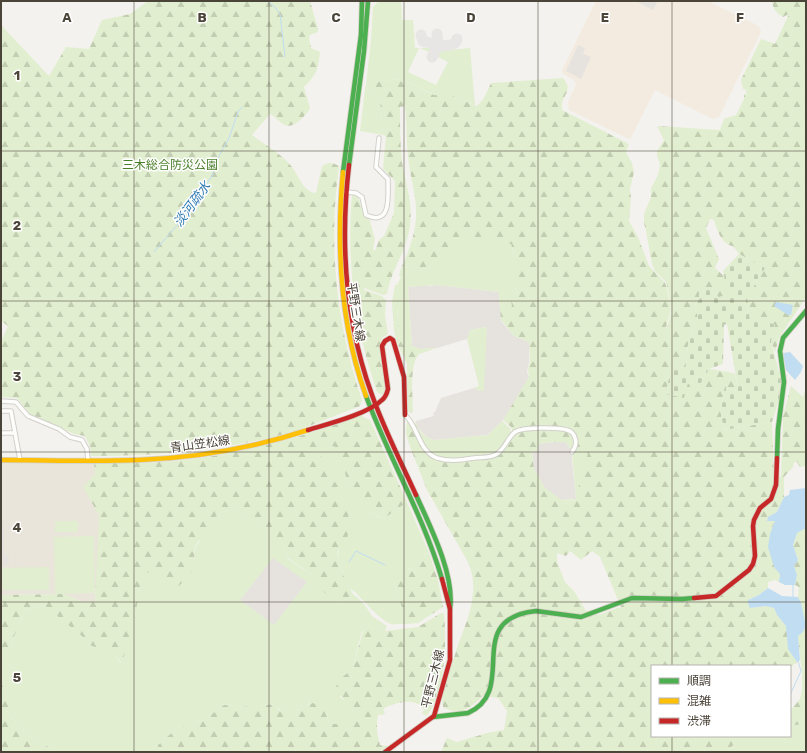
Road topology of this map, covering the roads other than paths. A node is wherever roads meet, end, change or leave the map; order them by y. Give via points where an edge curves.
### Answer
1 (362, 1) edge
2 (368, 1) edge
3 (379, 138) dead end
4 (346, 192) junction
5 (806, 311) edge
6 (1, 400) edge
7 (376, 404) junction
8 (370, 407) junction
9 (1, 411) edge
10 (405, 415) joint
11 (1, 433) edge
12 (15, 433) junction
13 (572, 452) dead end
14 (1, 460) edge
15 (20, 460) junction
16 (88, 460) junction
17 (450, 609) junction
18 (433, 718) junction
19 (385, 752) edge

1 - 8 main road, 平野三木線 via 361,32 341,191 339,245 341,285 349,334
2 - 4 main road, 平野三木線
3 - 4 street via 376,167 388,179 385,214 380,217 366,215 362,198
4 - 7 main road, 平野三木線 via 344,246 349,302 363,370
5 - 18 main road via 783,338 780,351 784,382 778,429 776,486 771,499 760,508 754,520 755,559 747,572 716,596 682,599 632,598 574,618 539,611 512,617 497,629 494,639 493,678 490,691 484,700 467,713
6 - 16 street via 16,402 28,416 60,429 70,437 82,440 87,449
7 - 8 main road, 青山笠松線
7 - 10 main road via 388,393 382,346 392,338 404,377
7 - 17 main road, 平野三木線 via 438,548 450,593
8 - 16 main road, 青山笠松線 via 305,432 239,449 165,459
8 - 17 main road, 平野三木線 via 433,548
9 - 12 street via 11,411
10 - 13 street via 412,422 427,451 441,459 458,460 494,455 516,432 527,429 569,430 576,441
11 - 12 street
12 - 15 street
14 - 15 main road, 青山笠松線
15 - 16 main road, 青山笠松線
17 - 18 main road, 平野三木線 via 450,660
18 - 19 main road, 平野三木線

